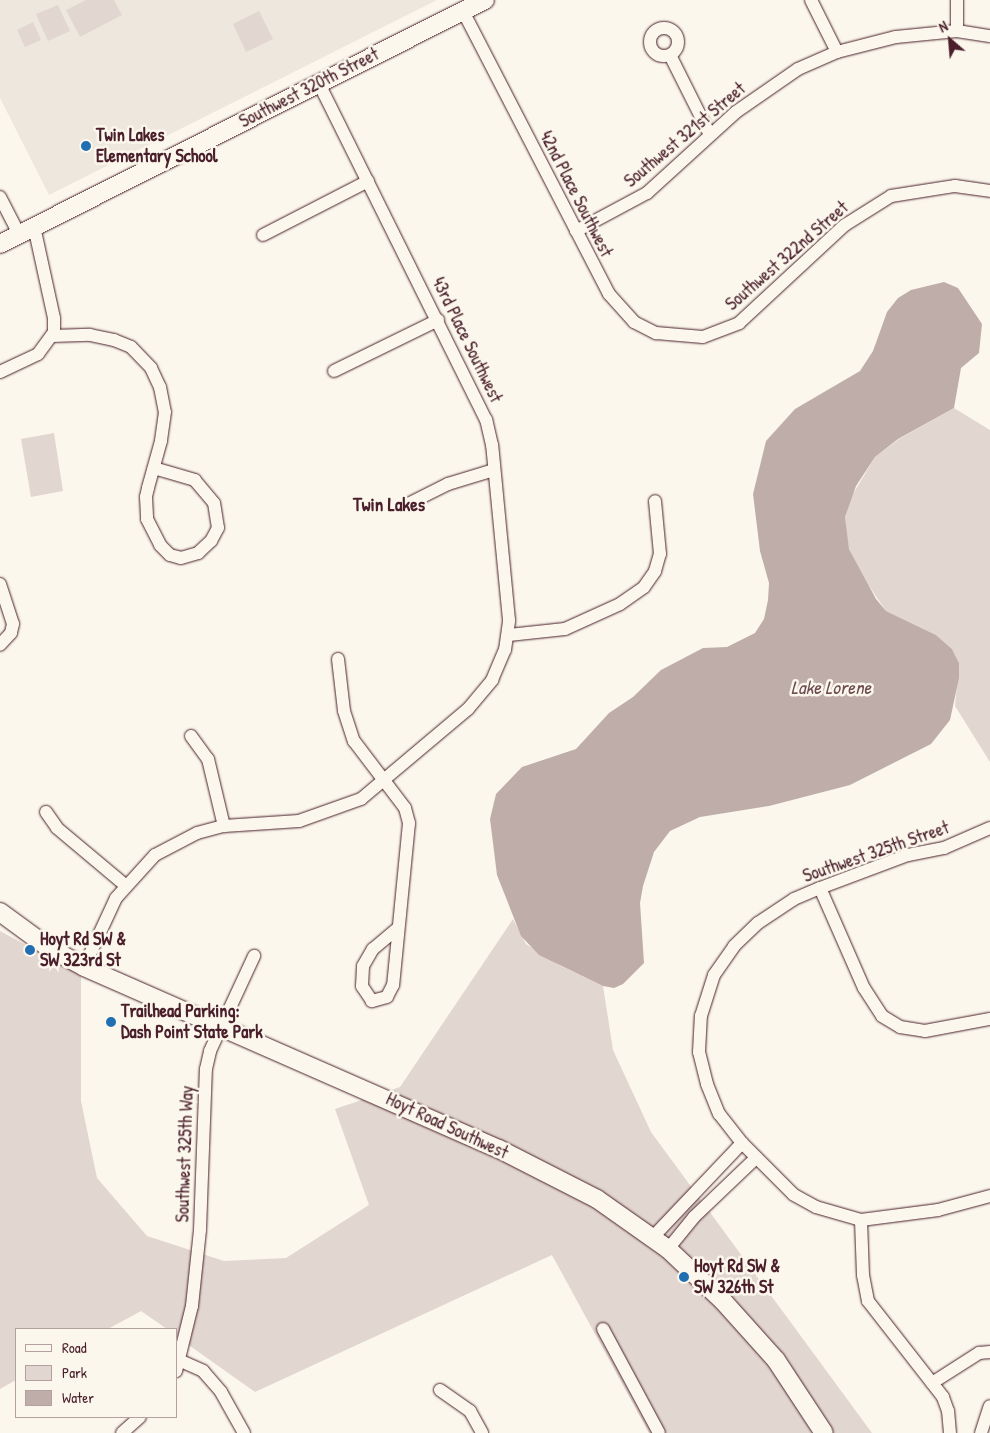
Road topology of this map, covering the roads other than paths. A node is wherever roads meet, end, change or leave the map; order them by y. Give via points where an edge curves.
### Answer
1 (484, 0) edge
2 (811, 0) edge
3 (957, 0) edge
4 (463, 11) junction
5 (958, 31) junction
6 (990, 36) edge
7 (837, 52) junction
8 (670, 55) dead end
9 (319, 83) junction
10 (710, 135) junction
11 (368, 181) junction
12 (990, 191) edge
13 (0, 197) edge
14 (26, 230) junction
15 (576, 231) junction
16 (263, 235) dead end
17 (0, 244) edge
18 (438, 320) junction
19 (52, 336) junction
20 (703, 337) joint
21 (334, 371) dead end
22 (0, 372) edge
23 (154, 468) junction
24 (494, 470) junction
25 (655, 501) dead end
26 (408, 504) dead end
27 (0, 584) edge
28 (509, 634) junction
29 (0, 645) edge
30 (338, 659) dead end
31 (191, 736) dead end
32 (384, 783) junction
33 (46, 812) dead end
34 (224, 826) junction
35 (990, 828) edge
36 (125, 885) junction
37 (820, 888) junction
38 (0, 912) edge
39 (397, 929) junction
40 (254, 956) dead end
41 (84, 967) junction
42 (990, 1019) edge
43 (223, 1025) junction
44 (742, 1143) junction
45 (756, 1158) junction
46 (990, 1196) edge
47 (861, 1220) junction
48 (652, 1238) junction
49 (668, 1249) junction
50 (603, 1330) dead end
51 (990, 1352) edge
52 (179, 1366) edge
53 (932, 1383) junction
54 (440, 1390) dead end
55 (990, 1406) edge
56 (139, 1418) edge
57 (122, 1433) edge
58 (244, 1433) edge
59 (482, 1433) edge
60 (658, 1433) edge
61 (824, 1433) edge
62 (950, 1433) edge
63 (981, 1433) edge

1 - 4 main road, Southwest 320th Street
2 - 7 street
3 - 5 street
4 - 9 main road, Southwest 320th Street
4 - 15 street, 42nd Place Southwest
5 - 6 street, Southwest 321st Street
5 - 7 street, Southwest 321st Street via 886,39
7 - 10 street, Southwest 321st Street via 798,69 736,112
8 - 10 street
9 - 11 street, 43rd Place Southwest
9 - 14 main road, Southwest 320th Street
10 - 15 street, Southwest 321st Street via 647,193
11 - 16 street
11 - 18 street, 43rd Place Southwest
12 - 20 street, Southwest 322nd Street via 955,186 891,196 829,238 740,323
13 - 14 street
14 - 17 main road, Southwest 320th Street
14 - 19 street via 54,318
15 - 20 street, 42nd Place Southwest via 609,294 634,322 667,336
18 - 21 street
18 - 24 street, 43rd Place Southwest via 486,420
19 - 22 street via 38,354
19 - 23 street via 102,337 131,347 144,359 160,387 165,412
23 - 23 street via 145,504 155,537 164,551 176,558 198,552 211,541 218,528 214,503 196,480
24 - 26 street via 463,478
24 - 28 street, 43rd Place Southwest
25 - 28 street via 660,554 655,572 644,587 605,612 565,629
27 - 29 street via 14,624 11,634
28 - 32 street via 500,664 483,693 453,724
30 - 32 street via 349,731 362,756
31 - 34 street via 201,745 208,759
32 - 34 street via 349,806 299,821
32 - 39 street via 405,808 409,823
33 - 36 street via 57,828
34 - 36 street via 175,842 155,855
35 - 37 street, Southwest 325th Street via 944,848 908,855
36 - 41 street via 108,912
37 - 42 street via 864,988 882,1016 900,1027 925,1031
37 - 44 street, Southwest 325th Street via 794,899 758,923 734,946 714,975 701,1016 699,1052 707,1084 719,1114
38 - 41 main road, Hoyt Road Southwest via 49,948
39 - 39 street via 373,949 363,966 362,986 372,1001 387,997 393,985
40 - 43 street, Southwest 325th Way
41 - 43 main road, Hoyt Road Southwest
43 - 48 main road, Hoyt Road Southwest via 508,1154 597,1199
43 - 52 street, Southwest 325th Way via 210,1051 206,1070 200,1230 192,1306
44 - 45 street
44 - 48 street
45 - 47 street via 800,1198 816,1207
45 - 49 street via 694,1217
46 - 47 street via 930,1212
47 - 53 street via 862,1274 868,1301
48 - 49 main road, Hoyt Road Southwest
49 - 61 main road, Hoyt Road Southwest via 723,1300 776,1360
50 - 60 street
51 - 53 street via 979,1353
52 - 58 street via 203,1371 221,1392
53 - 62 street via 948,1411
54 - 59 street via 470,1411
55 - 63 street
56 - 57 street

